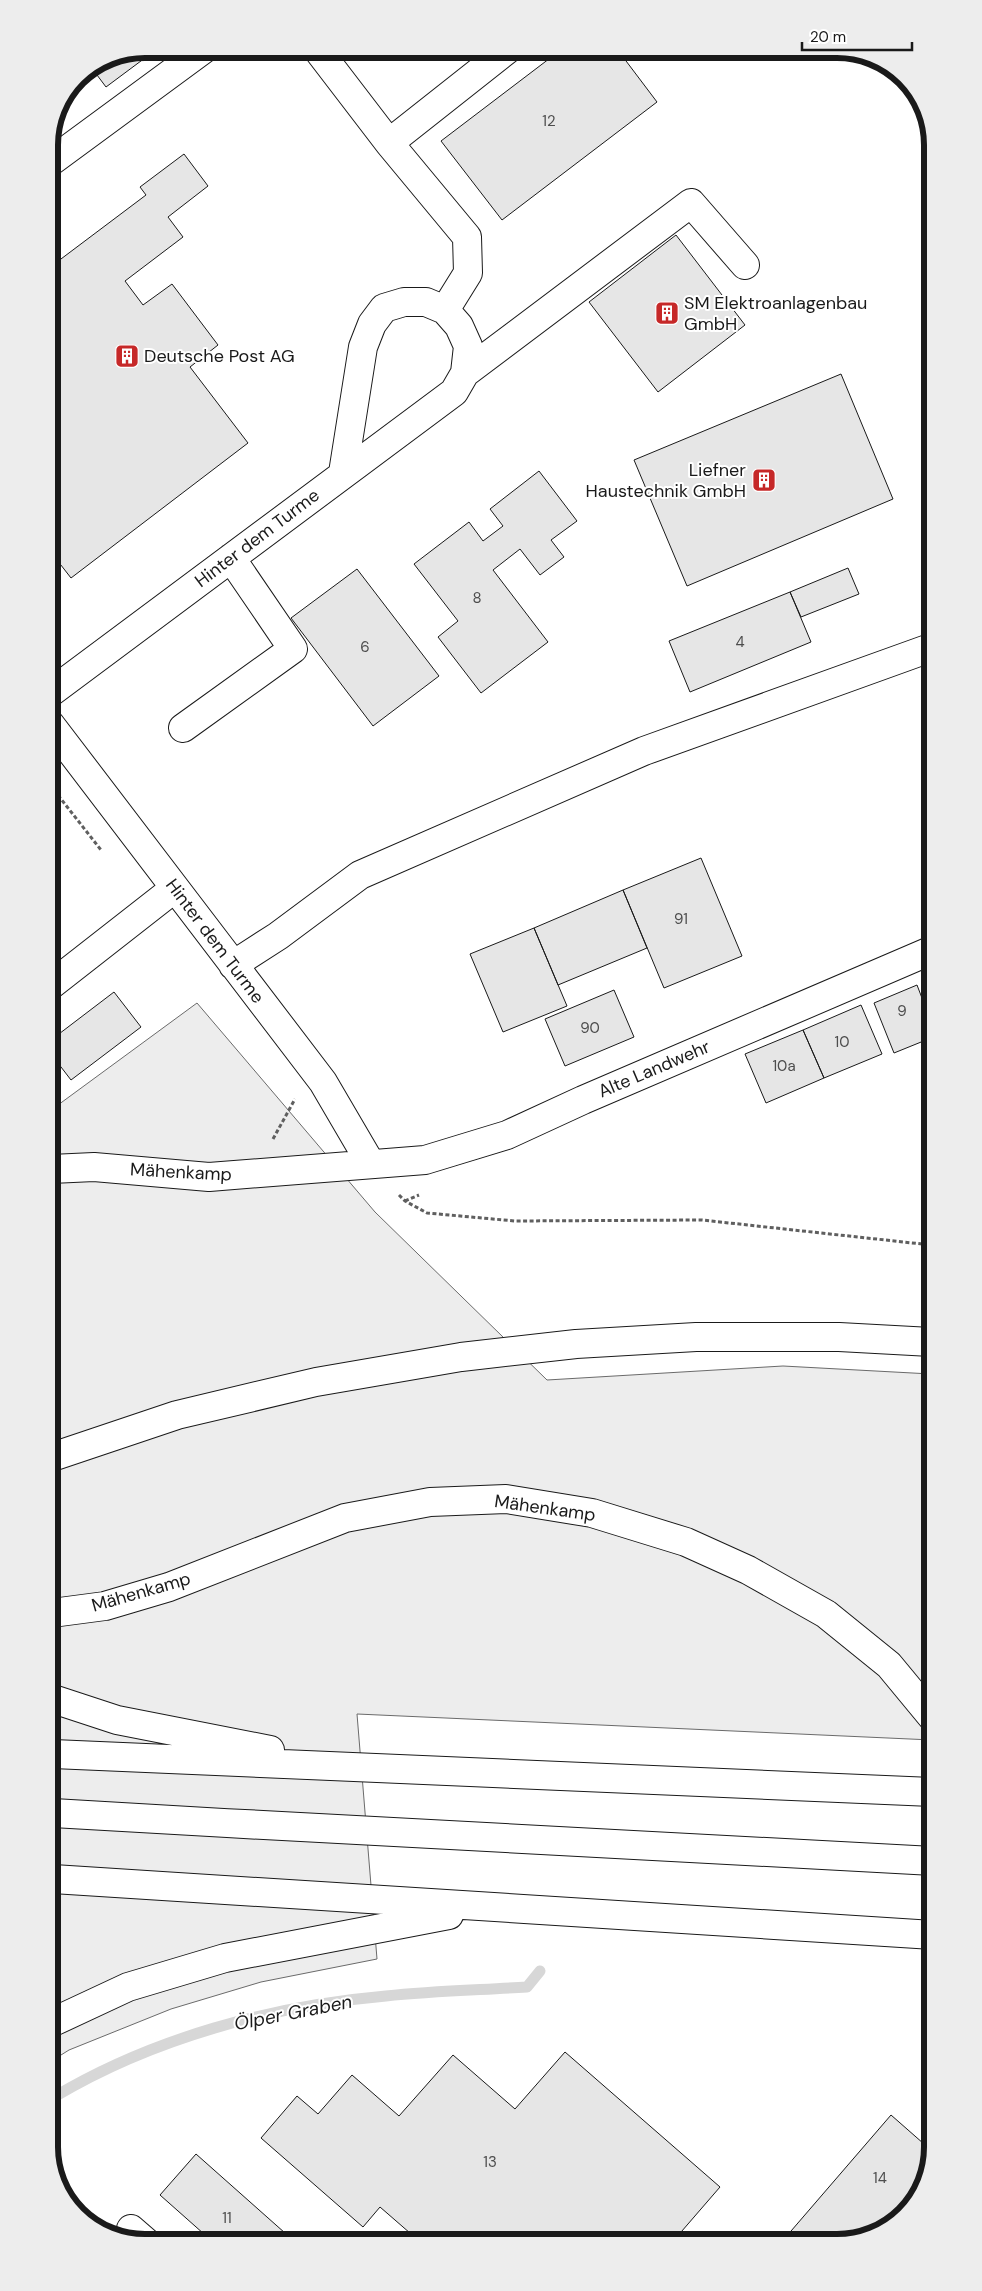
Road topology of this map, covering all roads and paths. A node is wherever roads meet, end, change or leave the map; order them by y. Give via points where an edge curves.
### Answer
1 (192, 58) edge
2 (324, 58) edge
3 (497, 58) edge
4 (389, 143) junction
5 (58, 156) edge
6 (745, 266) dead end
7 (445, 310) junction
8 (465, 373) junction
9 (343, 473) junction
10 (231, 558) junction
11 (924, 650) edge
12 (58, 687) edge
13 (183, 728) dead end
14 (58, 734) edge
15 (58, 795) edge
16 (106, 855) dead end
17 (175, 888) junction
18 (924, 954) edge
19 (233, 965) junction
20 (58, 980) edge
21 (295, 1098) dead end
22 (269, 1146) dead end
23 (371, 1164) junction
24 (58, 1169) edge
25 (924, 1244) edge
26 (924, 1342) edge
27 (58, 1455) edge
28 (58, 1612) edge
29 (58, 1701) edge
30 (924, 1708) edge
31 (58, 1754) edge
32 (360, 1767) junction
33 (924, 1792) edge
34 (58, 1813) edge
35 (924, 1861) edge
36 (58, 1879) edge
37 (485, 1908) junction
38 (924, 1934) edge
39 (58, 2020) edge

1 - 5 main road
2 - 4 main road
3 - 4 main road
4 - 7 main road via 467,237 468,273
6 - 8 main road via 691,203
7 - 8 main road, Hinter dem Turme via 459,326 468,346
7 - 9 main road via 426,302 404,302 384,308 372,324 363,347
8 - 9 main road, Hinter dem Turme via 454,392
9 - 10 main road, Hinter dem Turme
10 - 12 main road, Hinter dem Turme
10 - 13 main road via 293,649
11 - 19 main road via 644,751 360,875
14 - 17 main road, Hinter dem Turme
15 - 16 path
17 - 19 main road, Hinter dem Turme
17 - 20 main road
18 - 23 main road, Alte Landwehr via 507,1135 425,1160
19 - 23 main road, Hinter dem Turme via 323,1082
21 - 22 path
23 - 24 main road, Mähenkamp via 209,1177 94,1167
23 - 25 path via 405,1201 427,1213 515,1221 702,1220
26 - 27 main road via 839,1337 696,1336 576,1344 460,1357 316,1382 177,1415
28 - 30 main road, Mähenkamp via 105,1606 169,1587 345,1518 430,1502 506,1499 592,1513 686,1542 748,1570 826,1614 888,1665
29 - 32 main road via 117,1720
31 - 32 main road
32 - 33 main road
34 - 35 main road
36 - 37 main road
37 - 38 main road
37 - 39 main road via 225,1958 128,1987

